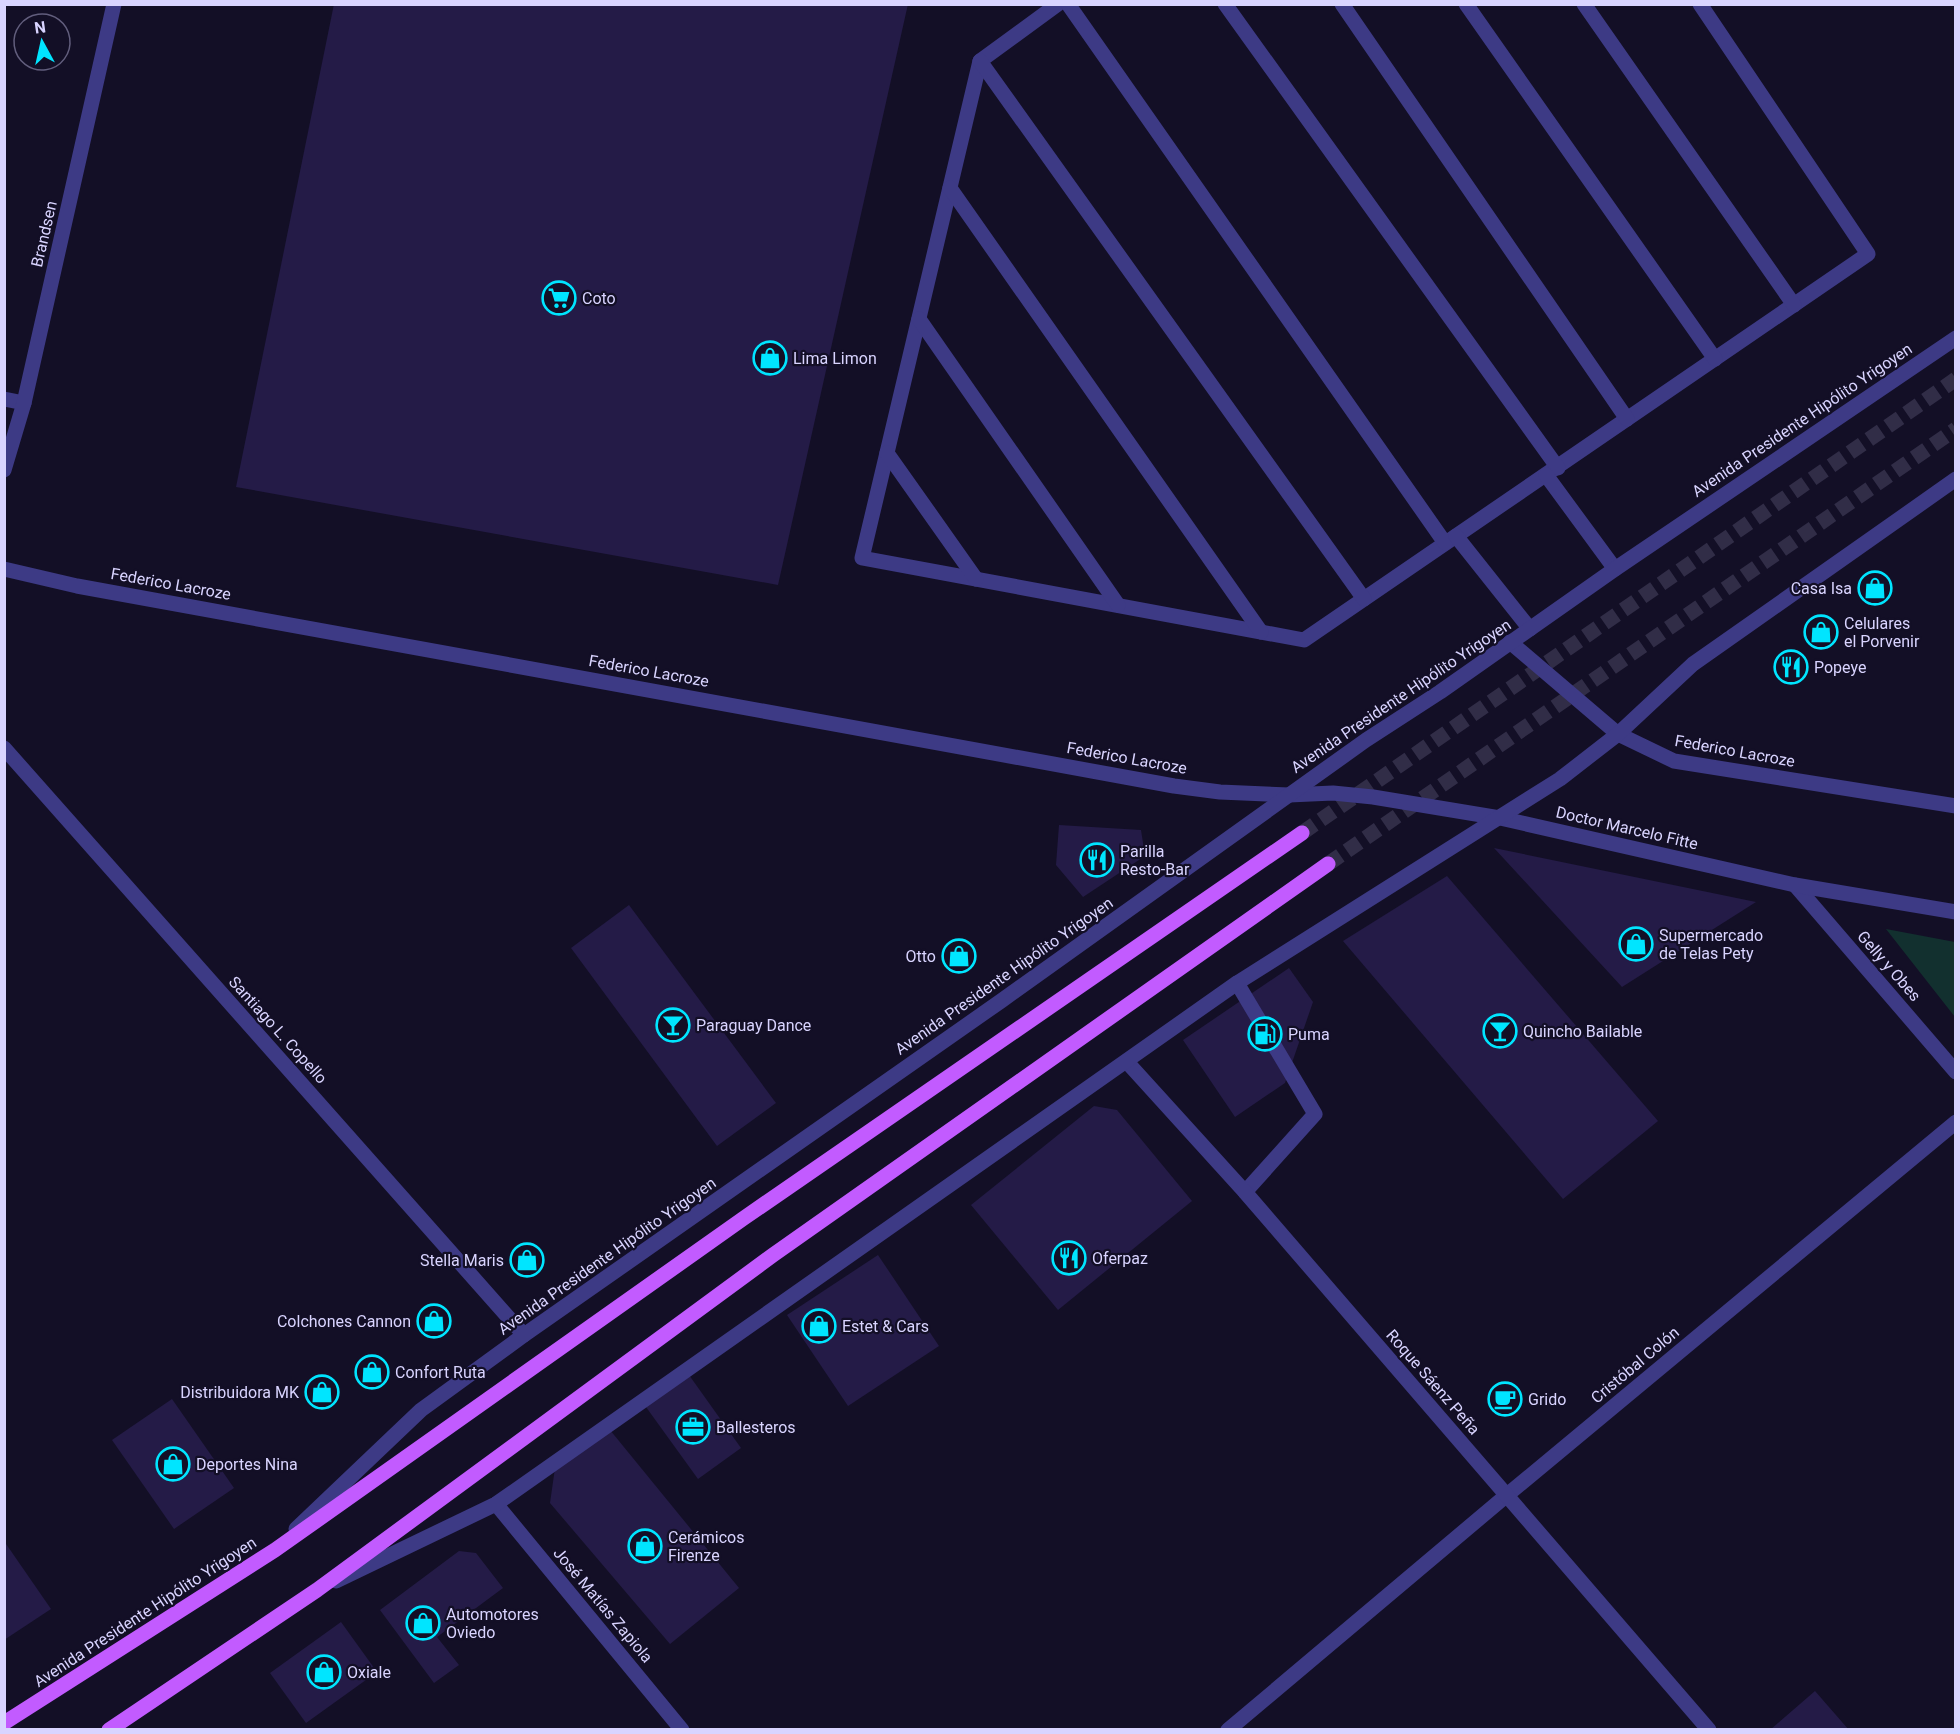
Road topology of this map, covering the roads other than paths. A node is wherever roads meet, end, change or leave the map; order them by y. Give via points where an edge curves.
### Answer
1 (114, 4) edge
2 (1058, 4) edge
3 (1068, 4) edge
4 (1225, 4) edge
5 (1341, 4) edge
6 (1466, 4) edge
7 (1584, 4) edge
8 (1700, 4) edge
9 (980, 60) junction
10 (950, 188) junction
11 (1794, 304) junction
12 (919, 319) junction
13 (1956, 338) edge
14 (1715, 359) junction
15 (4, 399) edge
16 (24, 403) junction
17 (1627, 419) junction
18 (887, 453) junction
19 (4, 470) edge
20 (1552, 472) junction
21 (1956, 479) edge
22 (1450, 540) junction
23 (4, 569) edge
24 (1615, 569) junction
25 (976, 579) junction
26 (1364, 599) junction
27 (1118, 605) junction
28 (1530, 629) junction
29 (1261, 632) junction
30 (1510, 642) junction
31 (1618, 734) junction
32 (4, 748) edge
33 (1289, 795) junction
34 (1956, 806) edge
35 (1500, 818) junction
36 (1302, 833) tunnel mouth
37 (1328, 864) tunnel mouth
38 (1795, 885) junction
39 (1956, 912) edge
40 (1237, 982) junction
41 (1126, 1062) junction
42 (1956, 1072) edge
43 (1956, 1122) edge
44 (1245, 1192) junction
45 (524, 1335) junction
46 (1507, 1495) junction
47 (496, 1504) junction
48 (275, 1550) junction
49 (317, 1590) junction
50 (4, 1723) edge
51 (109, 1730) edge
52 (682, 1730) edge
53 (1228, 1730) edge
54 (1709, 1730) edge

1 - 16 street, Brandsen
2 - 9 street
3 - 22 street
4 - 20 street
5 - 17 street
6 - 14 street
7 - 11 street
8 - 11 street via 1868,254
9 - 10 street
9 - 26 street
10 - 12 street
10 - 29 street
11 - 14 street
12 - 18 street
12 - 27 street
13 - 24 street, Avenida Presidente Hipólito Yrigoyen
14 - 17 street
15 - 16 street
16 - 19 street, Brandsen
17 - 20 street
18 - 25 street
18 - 25 street via 862,558
20 - 22 street
20 - 24 street
21 - 31 street via 1693,664
22 - 26 street
22 - 28 street
23 - 33 street, Federico Lacroze via 88,588 1174,786
24 - 28 street, Avenida Presidente Hipólito Yrigoyen
25 - 27 street
26 - 29 street via 1304,640
27 - 29 street
28 - 30 street, Avenida Presidente Hipólito Yrigoyen
30 - 31 street, Federico Lacroze
30 - 33 street, Avenida Presidente Hipólito Yrigoyen
31 - 34 street, Federico Lacroze via 1674,761
31 - 35 street via 1560,779
32 - 45 street, Santiago L. Copello
33 - 35 street, Doctor Marcelo Fitte via 1333,793 1373,797
33 - 45 street, Avenida Presidente Hipólito Yrigoyen
35 - 38 street, Doctor Marcelo Fitte
35 - 40 street
36 - 48 main road, Avenida Presidente Hipólito Yrigoyen via 744,1218
37 - 49 main road via 773,1256
38 - 39 street, Doctor Marcelo Fitte
38 - 42 street, Gelly y Obes
40 - 41 street
40 - 44 street via 1315,1114
41 - 44 street, Roque Sáenz Peña
41 - 47 street
43 - 46 street, Cristóbal Colón
44 - 46 street, Roque Sáenz Peña
45 - 48 street, Avenida Presidente Hipólito Yrigoyen via 421,1410
46 - 53 street, Cristóbal Colón
46 - 54 street, Roque Sáenz Peña
47 - 49 street
47 - 52 street, José Matías Zapiola
48 - 50 main road, Avenida Presidente Hipólito Yrigoyen
49 - 51 main road

